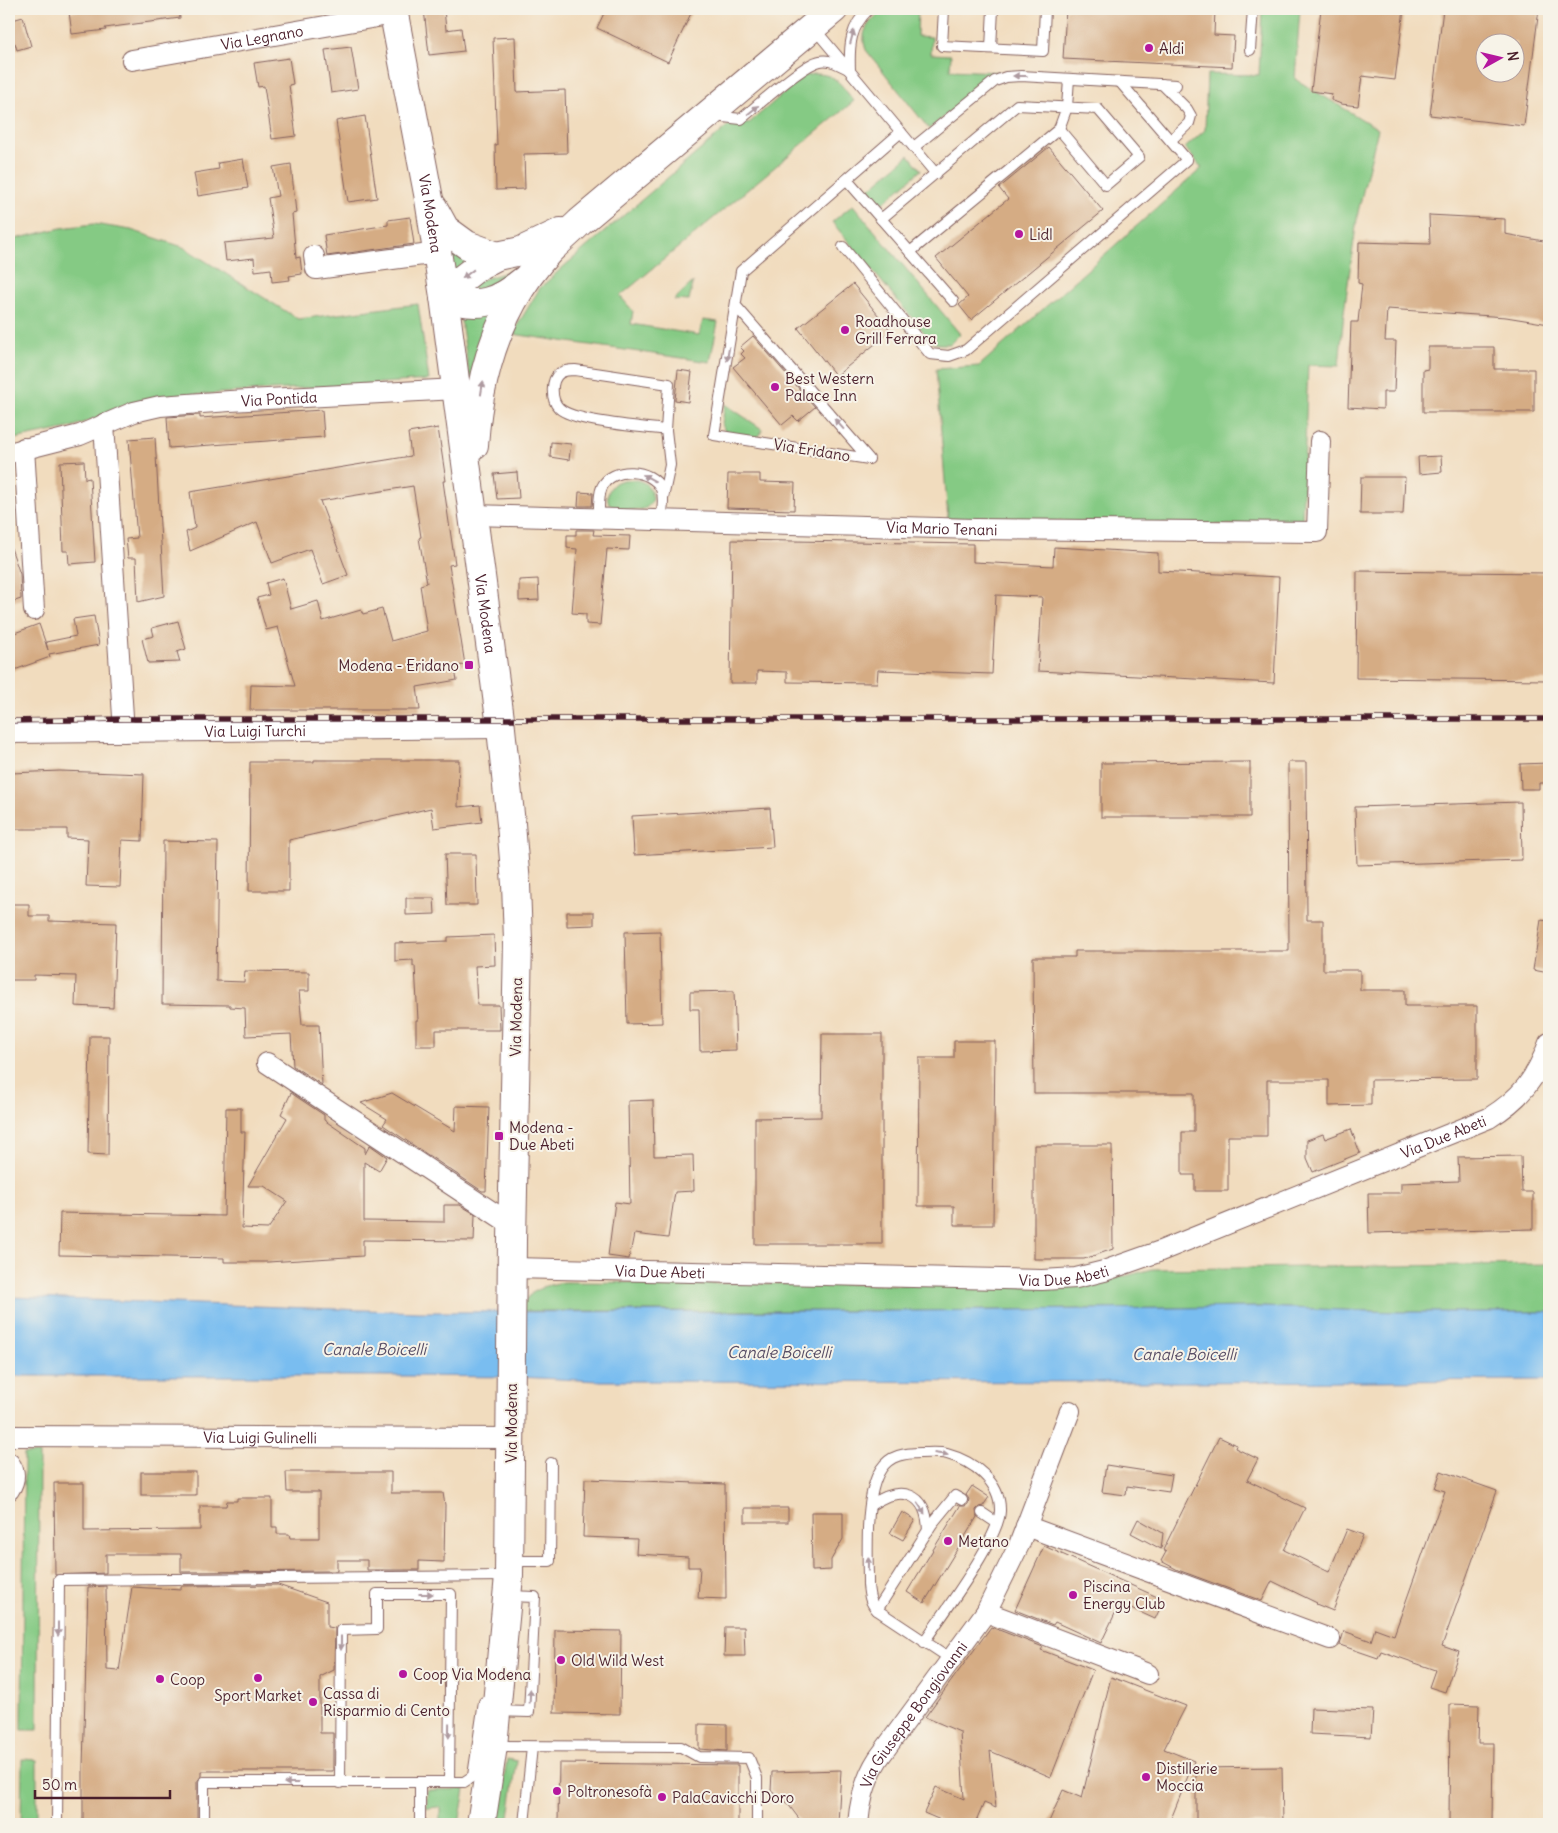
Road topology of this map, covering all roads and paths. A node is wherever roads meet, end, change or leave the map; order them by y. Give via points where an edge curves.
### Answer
1 (834, 9) edge
2 (869, 9) edge
3 (944, 9) edge
4 (993, 9) edge
5 (1045, 9) edge
6 (1253, 9) edge
7 (393, 11) edge
8 (354, 15) edge
9 (813, 26) junction
10 (991, 48) junction
11 (1250, 50) dead end
12 (132, 60) dead end
13 (850, 70) junction
14 (1068, 79) junction
15 (1120, 82) junction
16 (1162, 84) junction
17 (1176, 85) dead end
18 (1067, 107) junction
19 (708, 115) junction
20 (1059, 129) junction
21 (901, 132) junction
22 (1171, 140) junction
23 (914, 147) junction
24 (936, 174) junction
25 (847, 180) junction
26 (429, 199) junction
27 (881, 218) junction
28 (580, 222) junction
29 (843, 246) dead end
30 (910, 252) junction
31 (438, 253) junction
32 (314, 256) dead end
33 (497, 256) junction
34 (530, 275) junction
35 (444, 297) junction
36 (953, 302) dead end
37 (736, 306) junction
38 (457, 389) junction
39 (104, 424) junction
40 (666, 430) junction
41 (1320, 440) dead end
42 (16, 450) edge
43 (663, 498) junction
44 (472, 502) junction
45 (599, 518) junction
46 (661, 520) junction
47 (34, 610) dead end
48 (501, 728) junction
49 (124, 732) junction
50 (9, 733) edge
51 (1549, 1043) edge
52 (267, 1063) dead end
53 (1543, 1072) edge
54 (512, 1225) junction
55 (512, 1268) junction
56 (1070, 1411) dead end
57 (9, 1436) edge
58 (511, 1438) junction
59 (9, 1463) edge
60 (551, 1463) dead end
61 (9, 1490) edge
62 (962, 1500) dead end
63 (870, 1505) junction
64 (982, 1513) dead end
65 (997, 1523) junction
66 (1026, 1526) junction
67 (928, 1530) junction
68 (509, 1586) junction
69 (877, 1610) junction
70 (986, 1612) junction
71 (1330, 1639) dead end
72 (924, 1642) junction
73 (491, 1648) dead end
74 (951, 1659) junction
75 (1148, 1674) dead end
76 (491, 1702) junction
77 (493, 1746) junction
78 (532, 1747) junction
79 (425, 1782) junction
80 (449, 1782) junction
81 (340, 1783) junction
82 (57, 1824) edge
83 (204, 1824) edge
84 (420, 1824) edge
85 (481, 1824) edge
86 (524, 1824) edge
87 (757, 1824) edge
88 (858, 1824) edge

1 - 9 main road
13 -> 2 lane via 852,35 858,20
3 - 10 lane via 942,46
4 - 10 lane
5 - 10 lane via 1043,51
6 - 11 lane
7 - 8 street, Via Legnano
7 - 26 main road, Via Modena
8 - 12 street, Via Legnano
9 - 13 lane
9 - 19 main road
19 -> 13 lane via 741,119 796,75 820,61
13 - 21 lane
14 - 15 lane
14 - 18 lane
14 -> 23 lane via 1021,76 995,81
15 - 16 lane
15 - 22 lane
16 - 17 lane
16 - 22 lane via 1191,116 1189,123
18 - 20 lane
18 - 20 lane via 1098,109 1140,157 1106,185
18 - 24 lane via 1017,105
19 - 28 main road
20 - 30 lane
21 - 23 lane
21 - 25 lane, Via Eridano
22 - 29 lane via 1187,160 966,350 949,356 930,354
23 - 24 lane
24 - 27 lane
25 - 27 lane
25 - 37 lane, Via Eridano via 741,271
26 - 31 main road, Via Modena
26 - 33 main road via 446,229 467,245
27 - 30 lane
28 - 33 main road via 521,251
28 - 34 main road
30 - 36 lane
31 - 32 street via 316,269
31 - 35 main road, Via Modena
33 -> 35 main road via 462,278
34 - 35 main road via 505,296 486,303 458,302
44 -> 34 main road via 475,432 483,380 495,337
35 - 38 main road, Via Modena
37 -> 37 lane, Via Eridano via 714,436 869,459 761,336
38 - 39 street, Via Pontida via 160,406
38 - 44 main road, Via Modena
39 - 42 street, Via Pontida via 80,435
39 - 49 street
40 - 40 lane via 669,384 575,370 559,374 554,381 552,389 558,408 575,417
40 - 43 lane via 670,465
41 - 46 street, Via Mario Tenani via 1318,532 975,529
42 - 47 street, Via Pontida
43 -> 45 lane via 661,488 650,476 618,473 610,476 601,490
43 - 46 lane
44 - 45 street, Via Mario Tenani
44 - 48 main road, Via Modena
45 - 46 street, Via Mario Tenani
48 - 49 street, Via Luigi Turchi
48 - 54 main road, Via Modena via 512,824 518,942
49 - 50 street, Via Luigi Turchi
51 - 53 street, Via Due Abeti
52 - 54 street
53 - 55 street, Via Due Abeti via 1518,1097 1489,1118 1158,1252 1104,1272 1076,1278 1042,1280
54 - 55 main road, Via Modena
55 - 58 main road, Via Modena
56 - 66 street, Via Giuseppe Bongiovanni
57 - 58 street, Via Luigi Gulinelli
58 - 68 main road, Via Modena
59 - 61 street via 14,1482
60 - 68 lane via 550,1561
62 - 67 lane via 955,1496
63 -> 65 lane via 876,1479 892,1458 913,1453 946,1454 977,1468 986,1477 997,1494 1000,1512
63 -> 67 lane via 891,1494 908,1494 925,1512
69 -> 63 lane via 872,1604 868,1585
64 - 65 lane
65 - 72 lane via 982,1554
66 - 70 street, Via Giuseppe Bongiovanni
66 - 71 street
67 - 69 lane
68 - 73 lane
68 - 76 main road, Via Modena
68 -> 82 lane via 59,1580
69 - 72 lane
70 - 74 street, Via Giuseppe Bongiovanni
70 - 75 street
72 - 74 lane
74 - 88 street, Via Giuseppe Bongiovanni via 869,1773
76 - 77 main road, Via Modena
76 - 80 lane via 472,1776 464,1782
77 - 78 lane
77 - 85 main road, Via Modena
78 - 86 lane
78 - 87 lane via 681,1747 699,1757 749,1758 756,1778
79 - 80 lane
79 - 81 lane
79 - 84 lane
80 - 81 lane via 452,1594 377,1594 377,1629 342,1630
81 -> 83 lane via 204,1782

